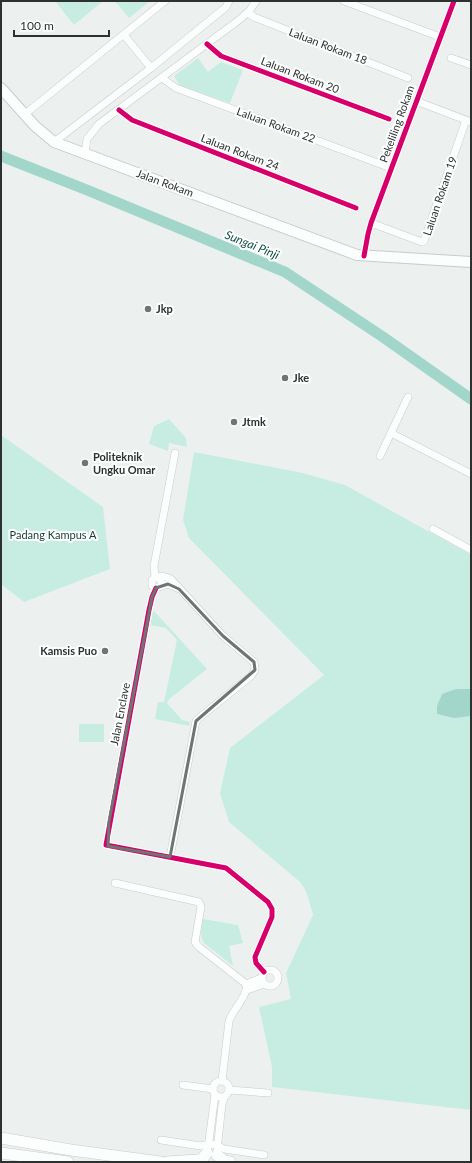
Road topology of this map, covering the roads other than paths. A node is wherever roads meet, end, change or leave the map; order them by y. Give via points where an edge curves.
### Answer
1 (229, 1) edge
2 (247, 1) edge
3 (344, 1) edge
4 (454, 1) edge
5 (162, 2) edge
6 (255, 3) edge
7 (248, 13) junction
8 (124, 34) junction
9 (440, 37) junction
10 (207, 44) junction
11 (451, 58) dead end
12 (471, 65) edge
13 (151, 68) junction
14 (162, 78) junction
15 (408, 78) dead end
16 (1, 88) edge
17 (416, 101) junction
18 (119, 110) junction
19 (25, 114) junction
20 (389, 119) dead end
21 (469, 121) edge
22 (54, 142) junction
23 (85, 154) junction
24 (391, 168) junction
25 (356, 208) dead end
26 (372, 223) junction
27 (364, 256) junction
28 (471, 262) edge
29 (408, 397) dead end
30 (391, 433) junction
31 (175, 453) dead end
32 (380, 456) dead end
33 (471, 474) edge
34 (433, 529) dead end
35 (471, 550) edge
36 (156, 578) junction
37 (158, 586) junction
38 (180, 589) junction
39 (170, 857) junction
40 (115, 883) dead end
41 (246, 987) junction
42 (222, 1081) junction
43 (183, 1085) dead end
44 (229, 1090) junction
45 (214, 1092) junction
46 (268, 1093) dead end
47 (225, 1096) junction
48 (1, 1138) edge
49 (161, 1140) dead end
50 (213, 1149) junction
51 (1, 1153) edge
52 (264, 1155) dead end
53 (68, 1162) edge
54 (160, 1162) edge
55 (167, 1162) edge
56 (230, 1162) edge

1 - 13 street via 226,7
2 - 6 street
3 - 9 street
4 - 9 street, Pekeliling Rokam
5 - 8 street
6 - 7 street
7 - 10 street
7 - 15 street, Laluan Rokam 18
8 - 13 street
8 - 19 street
9 - 17 street, Pekeliling Rokam
10 - 14 street
10 - 20 street, Laluan Rokam 20 via 221,56
11 - 12 street
13 - 22 street
14 - 18 street
14 - 24 street, Laluan Rokam 22 via 176,88
16 - 19 main road, Jalan Rokam
17 - 21 street
17 - 24 street, Pekeliling Rokam
18 - 23 street via 99,124 87,139
18 - 25 street, Laluan Rokam 24 via 132,120
19 - 22 main road, Jalan Rokam
21 - 26 street, Laluan Rokam 19 via 424,241
22 - 23 main road, Jalan Rokam
23 - 27 main road, Jalan Rokam
24 - 26 street, Pekeliling Rokam
26 - 27 street, Pekeliling Rokam
27 - 28 main road, Jalan Rokam
29 - 30 street
30 - 32 street
30 - 33 street
31 - 36 street, Jalan Enclave via 154,566
34 - 35 street
36 - 37 street, Jalan Enclave via 151,584
36 - 38 street via 168,577
37 - 38 street via 168,584
37 - 39 street, Jalan Enclave via 152,597 106,845
38 - 39 street via 223,636 254,662 256,670 196,721
39 - 41 street via 226,868 268,902 272,909 272,917 255,957 263,978
40 - 41 street via 198,902 201,907 195,942
41 - 42 street via 230,1021
42 - 44 street via 227,1084
42 - 45 street via 215,1084
43 - 45 street
44 - 46 street
44 - 47 street
45 - 47 street via 219,1097
45 - 50 street
47 - 50 street
48 - 54 main road
49 - 50 street
50 - 52 street
50 - 55 main road via 202,1159
50 - 56 main road via 220,1159
51 - 53 main road

